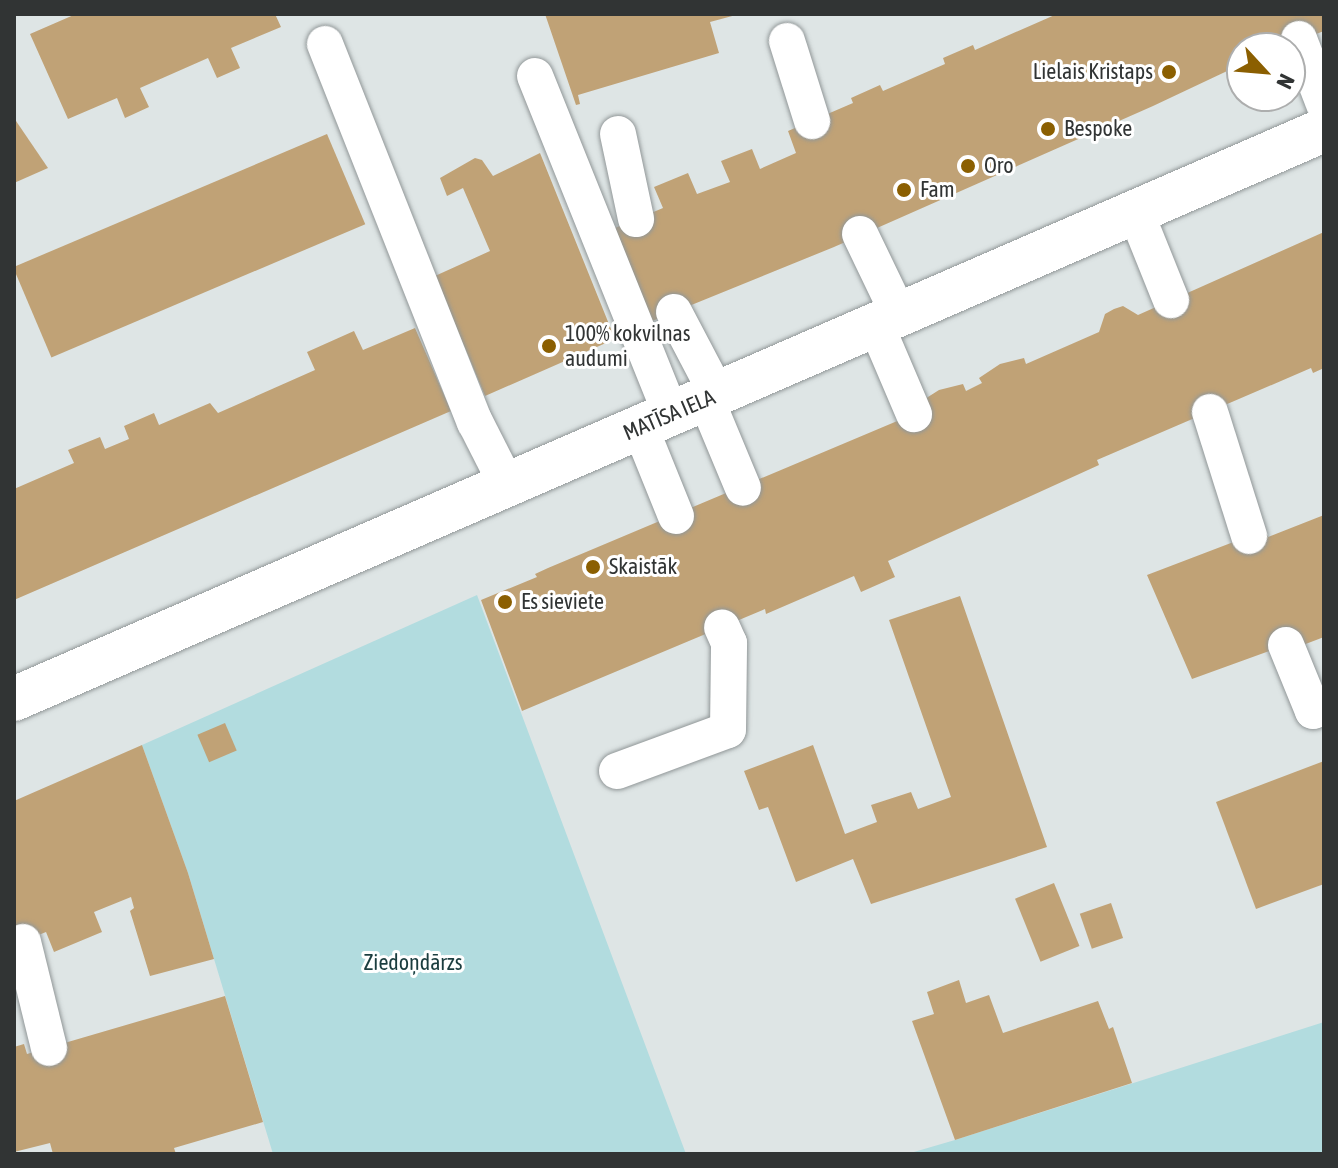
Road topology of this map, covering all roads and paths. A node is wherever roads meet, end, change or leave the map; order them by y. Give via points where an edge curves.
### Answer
1 (787, 41) dead end
2 (325, 44) dead end
3 (1306, 57) edge
4 (535, 76) dead end
5 (1324, 104) edge
6 (812, 121) dead end
7 (1324, 130) edge
8 (618, 134) dead end
9 (1136, 213) junction
10 (636, 219) dead end
11 (860, 234) dead end
12 (1171, 300) dead end
13 (674, 312) dead end
14 (888, 320) junction
15 (684, 409) junction
16 (1210, 412) dead end
17 (914, 414) dead end
18 (507, 485) junction
19 (743, 488) dead end
20 (676, 516) dead end
21 (1249, 536) dead end
22 (722, 627) dead end
23 (1286, 645) dead end
24 (14, 699) edge
25 (1324, 707) edge
26 (617, 771) dead end
27 (23, 942) dead end
28 (49, 1048) dead end

1 - 6 lane
2 - 18 lane via 475,422
3 - 5 lane
4 - 15 lane
7 - 9 street, MATĪSA IELA
8 - 10 lane
9 - 12 lane
9 - 14 street, MATĪSA IELA
11 - 14 lane
13 - 15 lane
14 - 15 street, MATĪSA IELA
14 - 17 lane
15 - 18 street, MATĪSA IELA
15 - 19 lane
15 - 20 lane
16 - 21 lane
18 - 24 street, MATĪSA IELA
22 - 26 lane via 729,643 728,730
23 - 25 lane via 1313,711
27 - 28 lane

